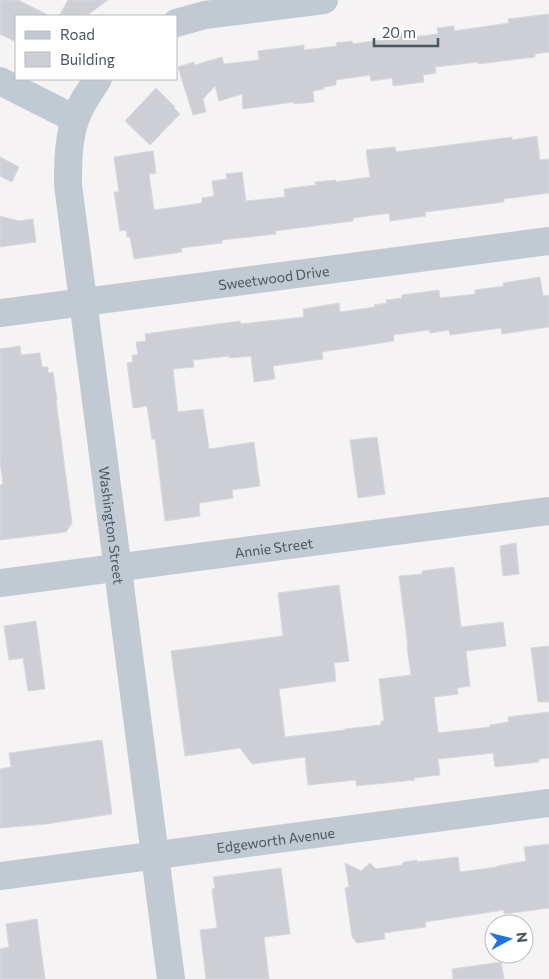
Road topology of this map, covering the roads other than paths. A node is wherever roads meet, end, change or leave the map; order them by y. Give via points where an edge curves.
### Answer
1 (324, 0) edge
2 (178, 22) edge
3 (97, 80) edge
4 (0, 81) edge
5 (75, 119) junction
6 (549, 241) edge
7 (82, 302) junction
8 (0, 313) edge
9 (549, 511) edge
10 (118, 568) junction
11 (0, 583) edge
12 (549, 803) edge
13 (155, 855) junction
14 (0, 876) edge
15 (171, 979) edge

1 - 2 street via 205,15
3 - 5 street, Washington Street
4 - 5 street
5 - 7 street, Washington Street via 70,142 68,185
6 - 7 street, Sweetwood Drive
7 - 8 street, Sweetwood Drive
7 - 10 street, Washington Street
9 - 10 street, Annie Street
10 - 11 street, Annie Street
10 - 13 street, Washington Street
12 - 13 street, Edgeworth Avenue
13 - 14 street, Edgeworth Avenue
13 - 15 street, Washington Street

